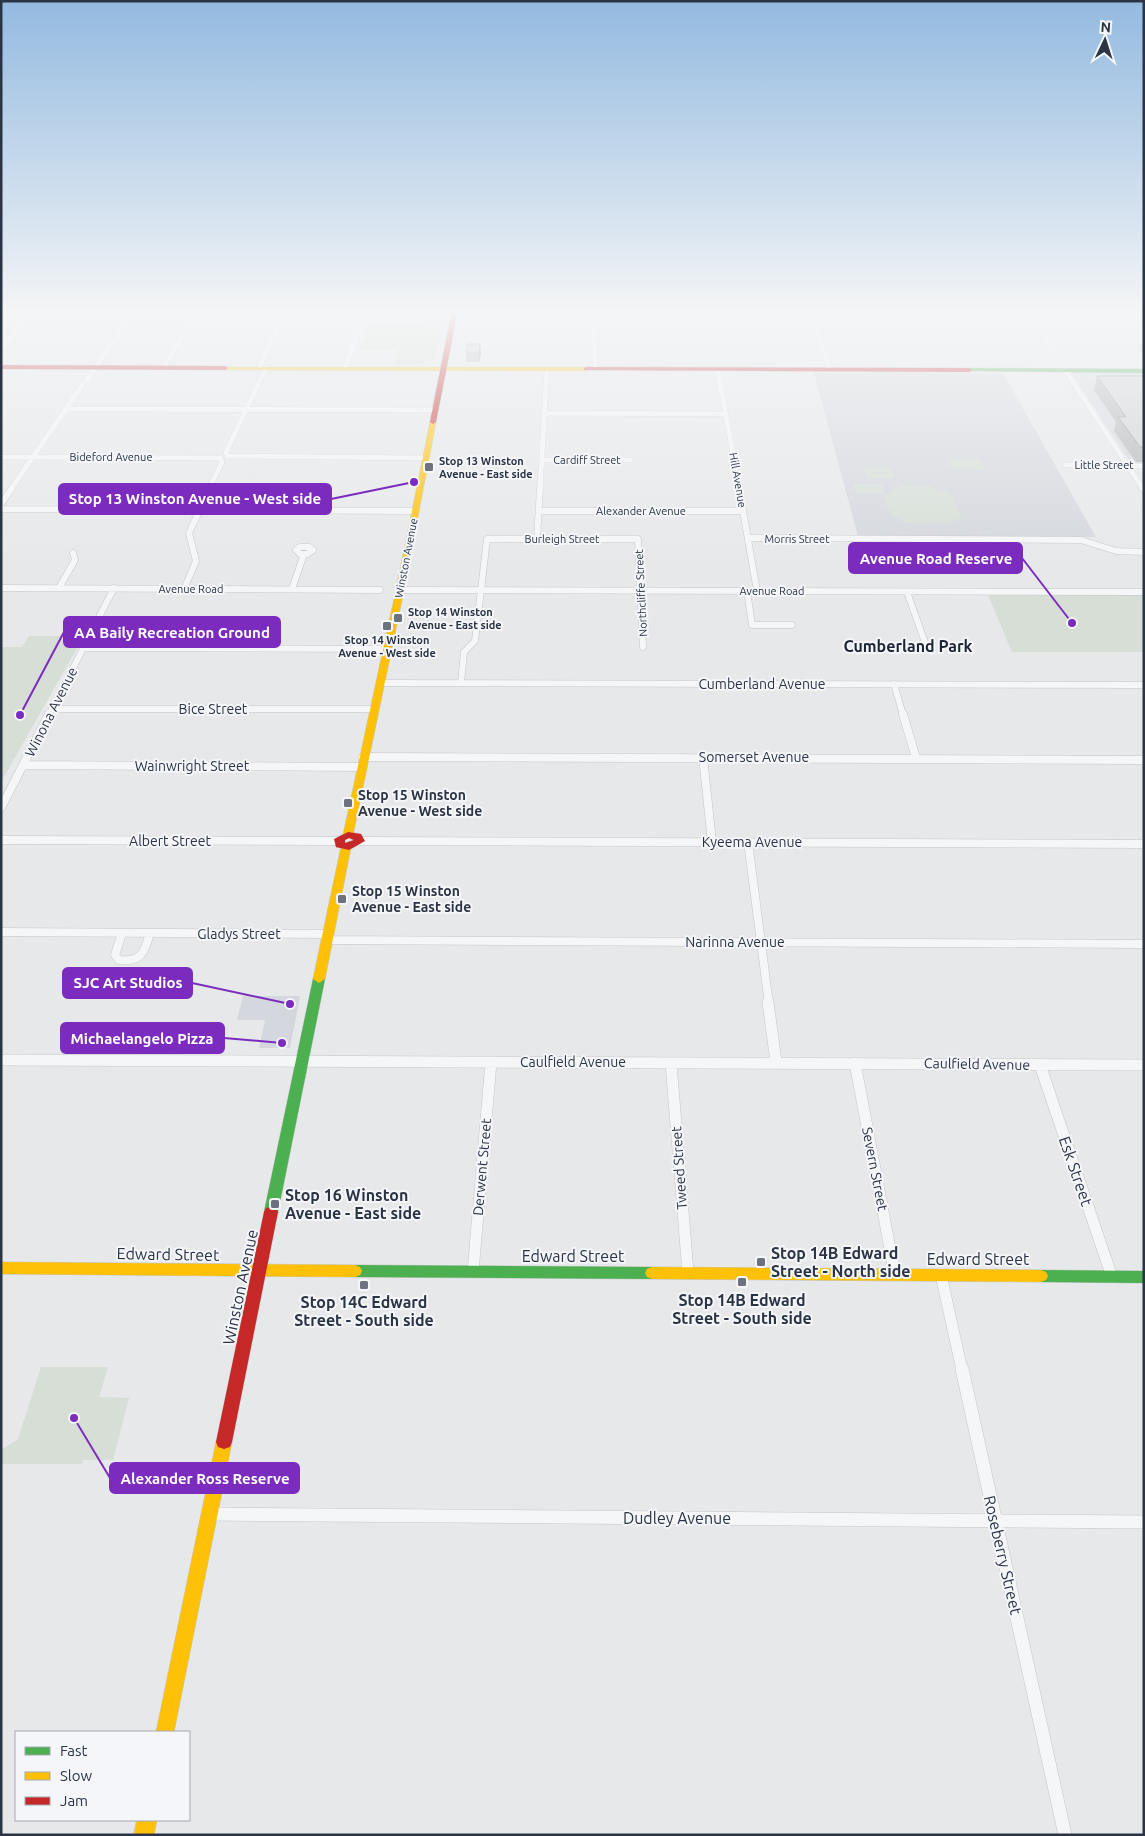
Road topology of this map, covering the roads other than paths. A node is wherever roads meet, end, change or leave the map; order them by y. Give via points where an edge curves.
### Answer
1 (76, 396) edge
2 (252, 396) edge
3 (437, 396) edge
4 (545, 396) edge
5 (723, 396) edge
6 (1082, 396) edge
7 (68, 409) junction
8 (247, 410) junction
9 (434, 410) junction
10 (544, 413) junction
11 (726, 414) junction
12 (1, 457) edge
13 (34, 457) junction
14 (425, 458) junction
15 (542, 460) junction
16 (632, 460) dead end
17 (1065, 465) dead end
18 (1128, 466) junction
19 (1144, 466) edge
20 (1144, 490) edge
21 (1, 504) edge
22 (1, 508) edge
23 (200, 510) junction
24 (415, 511) junction
25 (539, 511) junction
26 (743, 511) junction
27 (537, 538) junction
28 (748, 538) junction
29 (638, 539) joint
30 (1144, 552) edge
31 (73, 553) dead end
32 (304, 554) dead end
33 (1, 588) edge
34 (59, 588) junction
35 (114, 588) junction
36 (184, 589) junction
37 (292, 589) junction
38 (380, 590) dead end
39 (400, 590) junction
40 (481, 590) junction
41 (640, 591) junction
42 (747, 591) junction
43 (757, 591) junction
44 (907, 592) junction
45 (1144, 592) edge
46 (792, 626) dead end
47 (644, 647) dead end
48 (82, 648) junction
49 (927, 648) dead end
50 (387, 649) junction
51 (380, 683) junction
52 (461, 683) junction
53 (894, 684) junction
54 (1144, 685) edge
55 (52, 708) junction
56 (374, 709) junction
57 (703, 757) junction
58 (916, 758) junction
59 (1144, 760) edge
60 (362, 762) junction
61 (23, 765) junction
62 (1, 808) edge
63 (1, 840) edge
64 (344, 841) junction
65 (360, 841) joint
66 (712, 842) junction
67 (748, 842) junction
68 (1144, 844) edge
69 (1, 932) edge
70 (122, 933) junction
71 (150, 933) junction
72 (327, 937) junction
73 (761, 942) junction
74 (1144, 944) edge
75 (1, 1060) edge
76 (302, 1060) junction
77 (490, 1062) junction
78 (776, 1062) junction
79 (671, 1063) junction
80 (856, 1063) junction
81 (1040, 1065) junction
82 (1144, 1065) edge
83 (1, 1268) edge
84 (260, 1271) junction
85 (474, 1272) junction
86 (688, 1274) junction
87 (895, 1275) junction
88 (941, 1275) junction
89 (1112, 1276) junction
90 (1144, 1277) edge
91 (210, 1514) junction
92 (995, 1521) junction
93 (1144, 1522) edge
94 (165, 1731) edge
95 (148, 1821) edge
96 (144, 1835) edge
97 (1065, 1835) edge

1 - 7 street
2 - 8 street
3 - 9 main road, Winston Avenue
4 - 10 street
5 - 11 street, Hill Avenue
6 - 18 street
7 - 8 street
7 - 13 street
8 - 9 street
8 - 14 street via 226,452 227,456
9 - 14 main road, Winston Avenue
10 - 11 street
10 - 15 street
11 - 26 street, Hill Avenue
12 - 13 street, Bideford Avenue
13 - 21 street
13 - 23 street, Bideford Avenue via 220,458 222,462
14 - 24 main road, Winston Avenue
15 - 16 street, Cardiff Street
15 - 25 street
17 - 18 street, Little Street
18 - 19 street, Little Street
18 - 20 street
22 - 23 street
23 - 24 street
23 - 36 street via 189,533 196,561
24 - 39 main road, Winston Avenue
25 - 26 street, Alexander Avenue
25 - 27 street
26 - 28 street, Hill Avenue
27 - 29 street, Burleigh Street
27 - 40 street, Burleigh Street via 487,539
28 - 30 street, Morris Street via 1081,540 1116,552
28 - 43 street, Hill Avenue
29 - 41 street, Northcliffe Street
31 - 34 street via 75,560
32 - 37 street
33 - 34 street, Avenue Road
34 - 35 street, Avenue Road
35 - 36 street, Avenue Road
35 - 48 street, Winona Avenue
36 - 37 street, Avenue Road
37 - 38 street, Avenue Road
39 - 40 street, Avenue Road
39 - 50 main road, Winston Avenue
40 - 41 street, Avenue Road
40 - 52 street via 475,641 464,652
41 - 42 street, Avenue Road
41 - 47 street, Northcliffe Street
42 - 43 street, Avenue Road
42 - 46 street via 752,625
43 - 44 street, Avenue Road
44 - 45 street, Avenue Road
44 - 49 street
48 - 50 street
48 - 55 street, Winona Avenue
50 - 51 main road, Winston Avenue
51 - 52 street, Cumberland Avenue
51 - 56 main road, Winston Avenue
52 - 53 street, Cumberland Avenue
53 - 54 street, Cumberland Avenue
53 - 58 street
55 - 56 street, Bice Street
55 - 61 street, Winona Avenue
56 - 60 main road, Winston Avenue
57 - 58 street, Somerset Avenue
57 - 60 street, Somerset Avenue
57 - 66 street
58 - 59 street, Somerset Avenue
60 - 61 street, Wainwright Street
60 - 64 main road, Winston Avenue
61 - 62 street, Winona Avenue
63 - 64 street, Albert Street
64 - 65 main road via 356,845
64 - 72 main road, Winston Avenue
65 - 66 street, Kyeema Avenue
66 - 67 street, Kyeema Avenue
67 - 68 street, Kyeema Avenue
67 - 73 street
69 - 70 street, Gladys Street
70 - 71 street, Gladys Street
70 - 71 street via 115,955 119,960 128,962 143,954
71 - 72 street, Gladys Street
72 - 73 street, Narinna Avenue
72 - 76 main road, Winston Avenue
73 - 74 street, Narinna Avenue
73 - 78 street
75 - 76 street, Caulfield Avenue
76 - 77 street, Caulfield Avenue
76 - 84 main road, Winston Avenue
77 - 79 street, Caulfield Avenue
77 - 85 street, Derwent Street
78 - 79 street, Caulfield Avenue
78 - 80 street, Caulfield Avenue
79 - 86 street, Tweed Street
80 - 81 street, Caulfield Avenue
80 - 87 street, Severn Street
81 - 82 street, Caulfield Avenue
81 - 89 street, Esk Street
83 - 84 main road, Edward Street
84 - 85 main road, Edward Street
84 - 91 main road, Winston Avenue
85 - 86 main road, Edward Street
86 - 87 main road, Edward Street
87 - 88 main road, Edward Street
88 - 89 main road, Edward Street
88 - 92 street, Roseberry Street
89 - 90 main road, Edward Street
91 - 92 street, Dudley Avenue
91 - 94 main road, Winston Avenue
92 - 93 street, Dudley Avenue
92 - 97 street, Roseberry Street
95 - 96 main road

